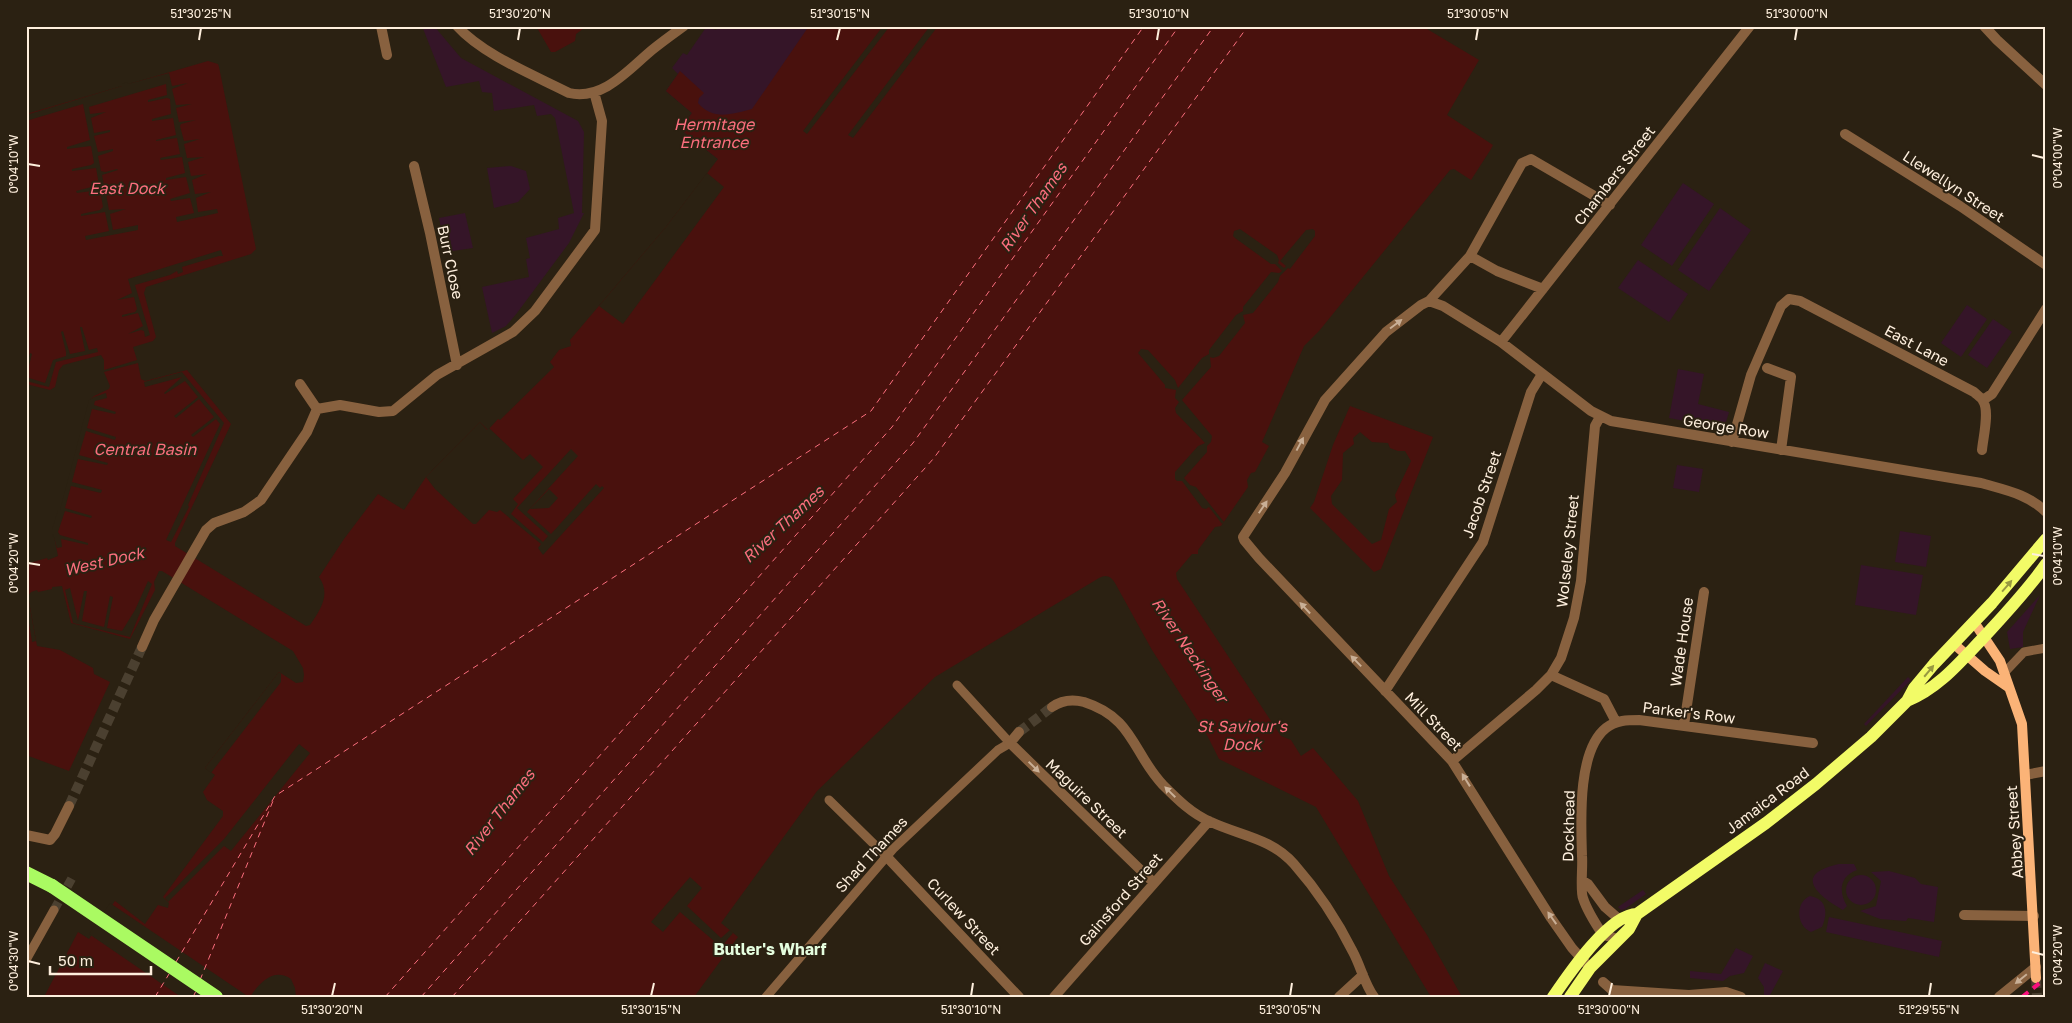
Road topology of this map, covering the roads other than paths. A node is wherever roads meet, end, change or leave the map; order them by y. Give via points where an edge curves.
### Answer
1 (381, 26) edge
2 (457, 26) edge
3 (1750, 26) edge
4 (1984, 26) edge
5 (678, 28) edge
6 (388, 55) dead end
7 (2046, 85) edge
8 (594, 92) junction
9 (1845, 134) dead end
10 (414, 166) dead end
11 (1610, 204) junction
12 (1470, 256) junction
13 (2046, 265) edge
14 (1543, 289) junction
15 (1429, 301) junction
16 (2046, 309) edge
17 (1501, 342) junction
18 (457, 365) junction
19 (1767, 368) dead end
20 (1542, 374) junction
21 (300, 384) dead end
22 (1983, 400) junction
23 (317, 409) junction
24 (1600, 417) junction
25 (1732, 442) junction
26 (1780, 450) junction
27 (1982, 450) dead end
28 (2046, 512) edge
29 (2046, 539) edge
30 (2046, 564) edge
31 (1704, 592) dead end
32 (1974, 622) junction
33 (1985, 636) junction
34 (1954, 644) junction
35 (142, 647) tunnel mouth
36 (2046, 648) edge
37 (1967, 655) junction
38 (2004, 672) junction
39 (1551, 675) junction
40 (957, 685) dead end
41 (2008, 687) junction
42 (1385, 691) junction
43 (1907, 701) junction
44 (1052, 707) tunnel mouth
45 (1616, 722) junction
46 (1684, 725) junction
47 (1019, 732) tunnel mouth
48 (1010, 743) junction
49 (1813, 743) dead end
50 (1452, 760) junction
51 (2046, 771) edge
52 (2025, 775) junction
53 (830, 800) dead end
54 (69, 806) tunnel mouth
55 (1209, 821) junction
56 (26, 835) edge
57 (886, 856) junction
58 (27, 872) edge
59 (1583, 881) junction
60 (1154, 883) junction
61 (54, 910) tunnel mouth
62 (1637, 914) junction
63 (1964, 915) dead end
64 (2034, 916) junction
65 (1620, 920) junction
66 (1603, 935) junction
67 (1619, 939) junction
68 (1580, 958) junction
69 (26, 960) edge
70 (2036, 967) junction
71 (1590, 968) junction
72 (1363, 975) junction
73 (2036, 978) tunnel mouth
74 (1603, 982) dead end
75 (1612, 993) edge
76 (216, 997) edge
77 (766, 997) edge
78 (1019, 997) edge
79 (1054, 997) edge
80 (1339, 997) edge
81 (1374, 997) edge
82 (1553, 997) edge
83 (1570, 997) edge
84 (1741, 997) edge
85 (1999, 997) edge

1 - 6 street
2 - 8 street via 468,39 569,93
3 - 11 street, Chambers Street
4 - 7 street
5 - 8 street via 613,83
8 - 18 street via 602,127 595,230 526,320 513,332
9 - 13 street, Llewellyn Street
10 - 18 street, Burr Close
11 - 12 street via 1530,159 1522,163
11 - 14 street, Chambers Street
12 - 14 street via 1497,271
12 - 15 street
14 - 17 street, Chambers Street
15 - 17 street, George Row via 1443,306
42 -> 15 street, Mill Street via 1251,550 1243,536 1285,473 1325,400 1386,332
16 - 22 street via 1992,394
17 - 20 street, George Row
18 - 23 street via 437,375 393,411 378,412 340,405
19 - 26 street via 1791,377
20 - 24 street, George Row
20 - 42 street, Jacob Street via 1531,392 1483,542
21 - 23 street
22 - 25 street, East Lane via 1974,392 1800,301 1789,299 1781,306 1752,374
22 - 27 street via 1986,414
23 - 35 street via 307,432 261,500 206,530
24 - 25 street, George Row via 1624,425
24 - 39 street, Wolseley Street via 1596,426 1582,575 1574,618 1568,642
25 - 26 street, George Row
26 - 28 street, George Row via 1981,483 2022,494
32 -> 29 main road, Jamaica Road
30 - 33 main road, Jamaica Road
31 - 46 street, Wade House
32 - 33 main road, Abbey Street
32 - 34 main road, Jamaica Road
33 - 37 main road, Jamaica Road
33 - 38 main road, Abbey Street
34 - 37 main road, Abbey Street
43 -> 34 main road, Jamaica Road via 1914,688
36 - 38 street via 2024,652
37 - 41 main road, Abbey Street
37 - 43 main road, Jamaica Road via 1942,681
38 - 41 main road, Abbey Street
39 - 45 street via 1604,699
39 - 50 street, Wolseley Street
40 - 48 street
41 - 52 main road, Abbey Street via 2022,724
42 - 50 street, Mill Street
43 - 62 main road, Jamaica Road via 1871,737 1788,806
55 -> 44 street via 1183,805 1162,783 1117,719 1080,701 1063,701
45 - 46 street, Parker's Row via 1639,720
45 - 59 street, Dockhead via 1598,737 1587,768 1580,811
46 - 49 street, Parker's Row
47 - 48 street
48 - 57 street, Shad Thames via 998,750
48 -> 60 street, Maguire Street
68 -> 50 street, Mill Street via 1551,918
51 - 52 street
52 - 64 main road, Abbey Street
53 - 57 street
54 - 56 street via 50,840
55 - 60 street, Gainsford Street
55 - 72 street via 1264,840 1295,864 1330,912
57 - 77 street, Shad Thames
57 - 78 street, Curlew Street
58 - 76 highway, bridge
59 - 65 street, Dockhead
59 - 66 street, Dockhead via 1582,896
60 - 79 street, Gainsford Street
61 - 69 street
62 - 65 main road, Jamaica Road
62 - 67 main road, Jamaica Road
63 - 64 street
64 - 70 main road, Abbey Street
65 - 66 main road, Jamaica Road
66 - 67 street
66 - 68 main road, Jamaica Road
67 - 71 main road, Jamaica Road
68 - 71 street
68 - 82 main road, Jamaica Road
70 - 73 main road, Abbey Street
70 -> 85 street
71 - 83 main road, Jamaica Road
72 - 80 street
72 - 81 street
74 - 75 street
75 - 84 street via 1689,995 1726,992

